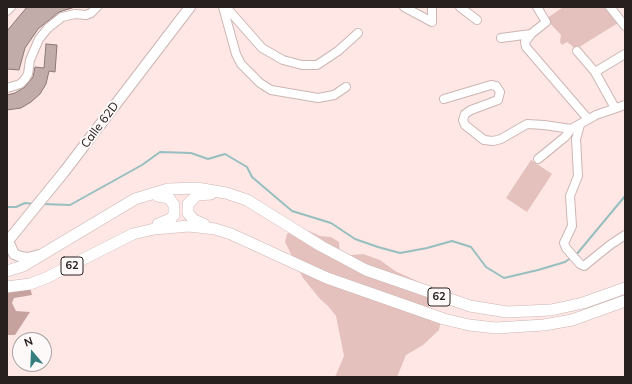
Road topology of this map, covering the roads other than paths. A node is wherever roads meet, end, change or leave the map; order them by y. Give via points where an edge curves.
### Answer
1 (10, 7) edge
2 (97, 7) edge
3 (190, 7) edge
4 (225, 7) edge
5 (404, 7) edge
6 (432, 7) edge
7 (460, 7) edge
8 (538, 7) edge
9 (610, 7) edge
10 (7, 11) edge
11 (477, 20) dead end
12 (625, 26) edge
13 (358, 33) dead end
14 (531, 34) junction
15 (501, 38) dead end
16 (577, 51) dead end
17 (625, 54) edge
18 (595, 72) junction
19 (346, 87) dead end
20 (7, 88) edge
21 (444, 99) dead end
22 (625, 105) edge
23 (616, 108) junction
24 (588, 119) junction
25 (580, 125) junction
26 (571, 129) junction
27 (538, 159) dead end
28 (154, 192) junction
29 (226, 192) junction
30 (207, 228) junction
31 (154, 229) junction
32 (625, 235) edge
33 (9, 240) edge
34 (46, 253) junction
35 (7, 271) edge
36 (7, 287) edge
37 (625, 288) edge
38 (625, 302) edge

1 - 10 street
2 - 20 street via 86,15 62,17 48,28 39,39 25,79 20,84
3 - 33 main road, Calle 62D
4 - 13 street via 262,48 283,60 302,65 317,65
4 - 19 street via 236,54 241,64 260,83 271,90 318,98 334,96
5 - 6 street via 432,22
7 - 11 street
8 - 14 street via 546,22
9 - 12 street
14 - 15 street
14 - 24 street via 525,42 526,47
16 - 18 street
17 - 18 street
18 - 23 street
21 - 26 street via 491,85 496,86 500,92 498,100 471,110 465,114 463,120 465,126 484,140 501,139 527,124
22 - 23 street
23 - 24 street
24 - 25 street
25 - 26 street
25 - 32 street via 576,139 578,176 570,196 572,226 564,243 566,248 584,266
26 - 27 street
28 - 29 highway, 62 via 190,188
28 - 31 highway via 158,196 169,198 175,210 170,219 160,222
28 - 34 highway, 62 via 118,208
29 - 30 highway via 197,195 190,200 188,213 194,220 203,222
29 - 37 highway, 62 via 258,206 321,246 366,270 470,306 507,312 551,310 583,303
30 - 31 highway, 62 via 183,226
30 - 38 highway, 62 via 231,234 327,278 469,325 496,328 544,325 572,320
31 - 36 highway, 62 via 115,242 46,278 30,284
33 - 34 main road, Calle 62D via 14,254 21,257 28,258
34 - 35 highway, 62 via 23,266

